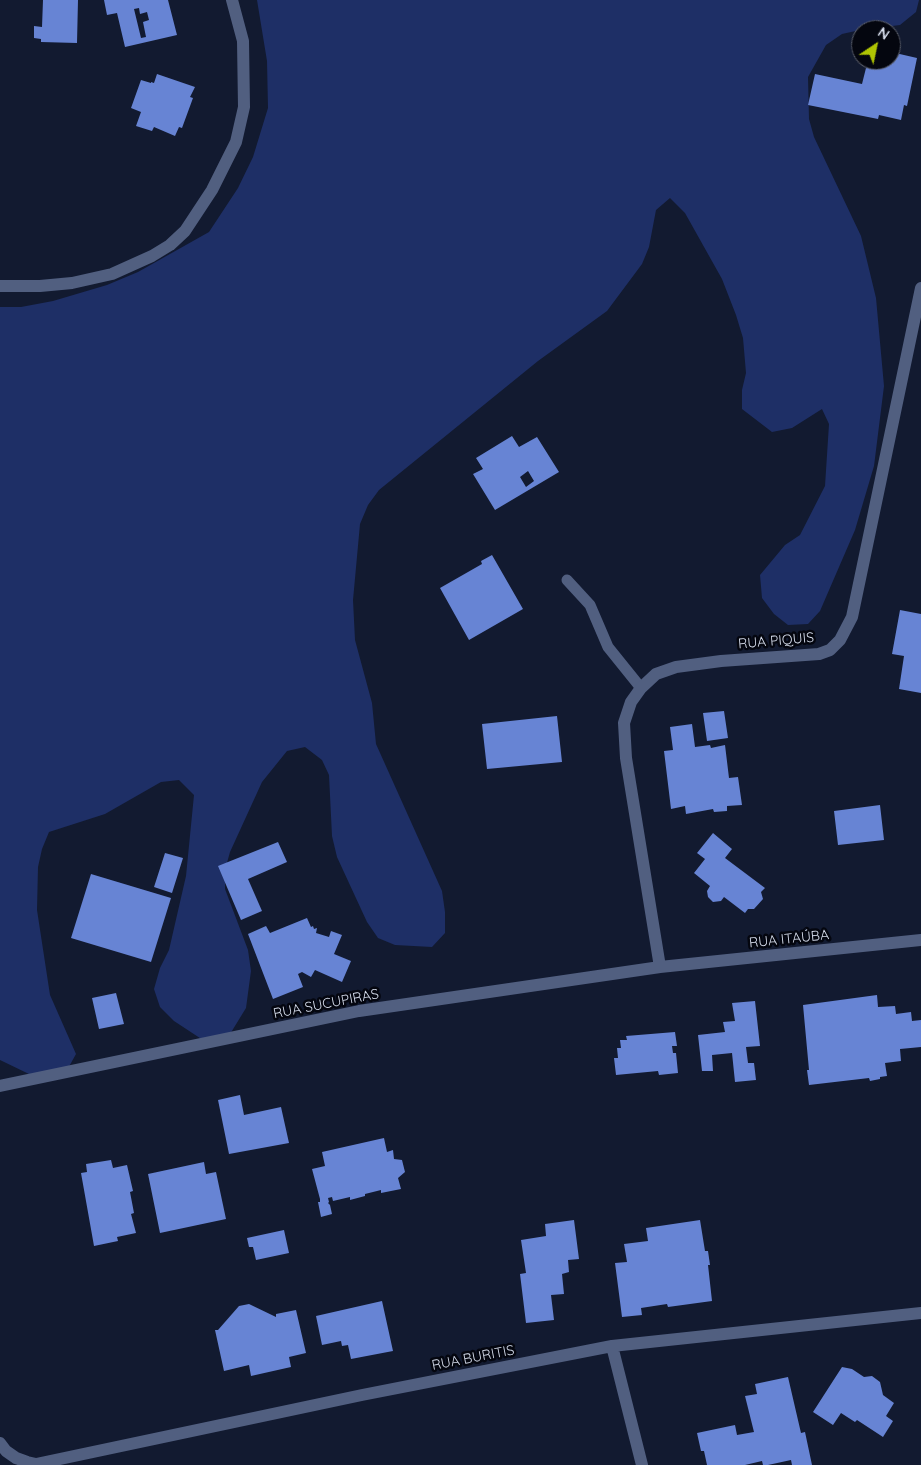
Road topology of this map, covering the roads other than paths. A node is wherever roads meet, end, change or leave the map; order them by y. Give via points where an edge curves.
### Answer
1 (232, 0) edge
2 (0, 286) edge
3 (921, 288) edge
4 (567, 580) dead end
5 (641, 688) junction
6 (921, 940) edge
7 (660, 967) junction
8 (0, 1086) edge
9 (921, 1313) edge
10 (612, 1346) junction
11 (0, 1443) edge
12 (642, 1465) edge

1 - 2 street via 243,42 244,107 236,142 212,190 185,231 152,256 112,274 72,283
3 - 5 street, RUA PIQUIS via 852,617 840,640 830,650 819,654 676,667 656,674
4 - 5 lane via 590,605 608,647
5 - 7 street, RUA PIQUIS via 631,702 624,723 626,758
6 - 7 street, RUA ITAÚBA
7 - 8 street, RUA SUCUPIRAS via 359,1011
9 - 10 street, RUA BURITIS
10 - 11 street, RUA BURITIS via 36,1464 16,1458
10 - 12 street

